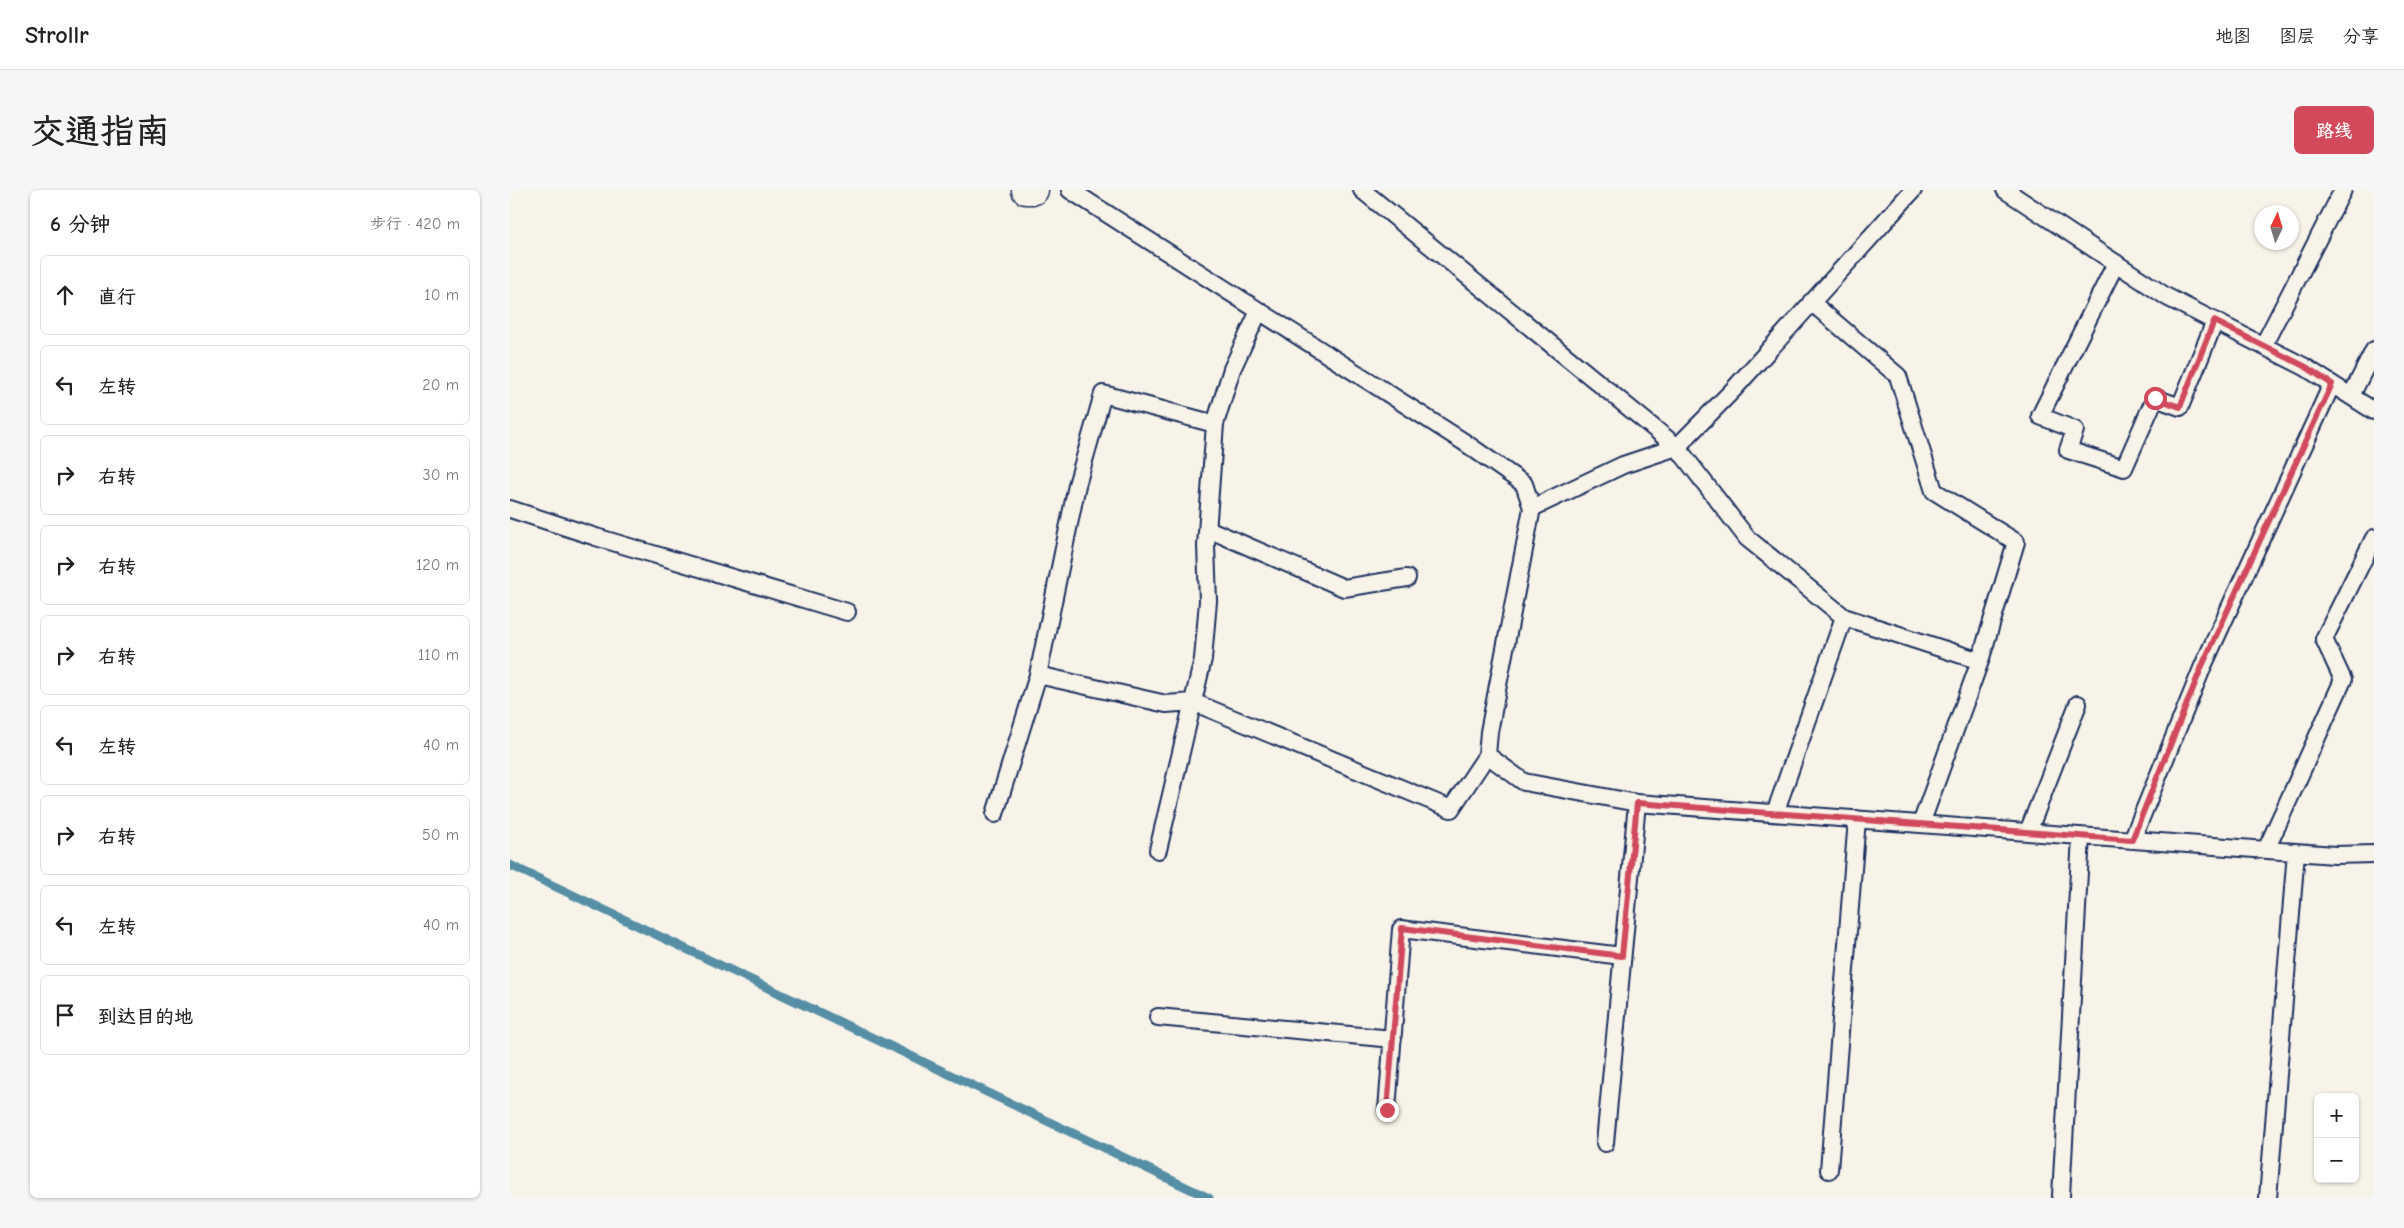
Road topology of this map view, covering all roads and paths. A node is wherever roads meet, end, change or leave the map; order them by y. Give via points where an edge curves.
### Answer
1 (1026, 190) edge
2 (1034, 190) edge
3 (1070, 190) edge
4 (1362, 190) edge
5 (1913, 190) edge
6 (2005, 190) edge
7 (2343, 190) edge
8 (2116, 263) junction
9 (1811, 302) junction
10 (1259, 311) junction
11 (2214, 321) junction
12 (2263, 346) junction
13 (2374, 350) edge
14 (2332, 384) junction
15 (2351, 396) junction
16 (2374, 411) edge
17 (1215, 424) junction
18 (1677, 447) junction
19 (1532, 508) junction
20 (510, 509) edge
21 (1208, 529) junction
22 (2374, 538) edge
23 (1406, 578) dead end
24 (847, 612) dead end
25 (1844, 617) junction
26 (1980, 661) junction
27 (1038, 675) junction
28 (1193, 702) junction
29 (2078, 704) dead end
30 (1487, 756) junction
31 (1637, 803) junction
32 (1775, 813) junction
33 (994, 814) dead end
34 (1858, 819) junction
35 (1921, 824) junction
36 (2028, 832) junction
37 (2081, 836) junction
38 (2132, 840) junction
39 (1158, 850) dead end
40 (2266, 850) junction
41 (2296, 852) junction
42 (2374, 854) edge
43 (1622, 956) junction
44 (1158, 1017) dead end
45 (1393, 1039) junction
46 (1387, 1110) dead end
47 (1605, 1143) dead end
48 (1829, 1170) dead end
49 (2061, 1196) dead end
50 (2268, 1198) edge

1 - 2 street
3 - 10 lane
4 - 18 lane
5 - 9 lane
6 - 8 lane
7 - 12 lane
8 - 11 lane via 2167,297
8 - 11 lane via 2040,416 2075,430 2068,450 2124,468 2155,398 2180,407
9 - 18 lane
9 - 26 lane via 1898,376 1934,491 2016,542
10 - 17 lane via 1232,369
10 - 19 lane via 1524,484
11 - 12 lane
12 - 14 lane
13 - 15 lane
14 - 15 lane
14 - 38 lane via 2202,666
15 - 16 lane
17 - 21 lane
17 - 27 lane via 1103,394 1076,485
18 - 19 lane via 1623,465
18 - 25 lane via 1747,538
19 - 30 lane via 1488,732
20 - 24 lane
21 - 23 lane via 1344,588
21 - 28 lane via 1208,601 1203,659
22 - 40 lane via 2324,639 2343,680
25 - 26 lane
25 - 32 lane
26 - 35 lane
27 - 28 lane via 1166,704
27 - 33 lane
28 - 30 lane via 1451,809
28 - 39 lane
29 - 36 lane
30 - 31 lane via 1524,782
31 - 32 lane
31 - 43 lane
32 - 34 lane
34 - 35 lane
34 - 48 lane
35 - 36 lane
36 - 37 lane
37 - 38 lane
37 - 49 lane
38 - 40 lane
40 - 41 lane
41 - 42 lane
41 - 50 lane
43 - 45 lane via 1402,928
43 - 47 lane
44 - 45 lane
45 - 46 lane

